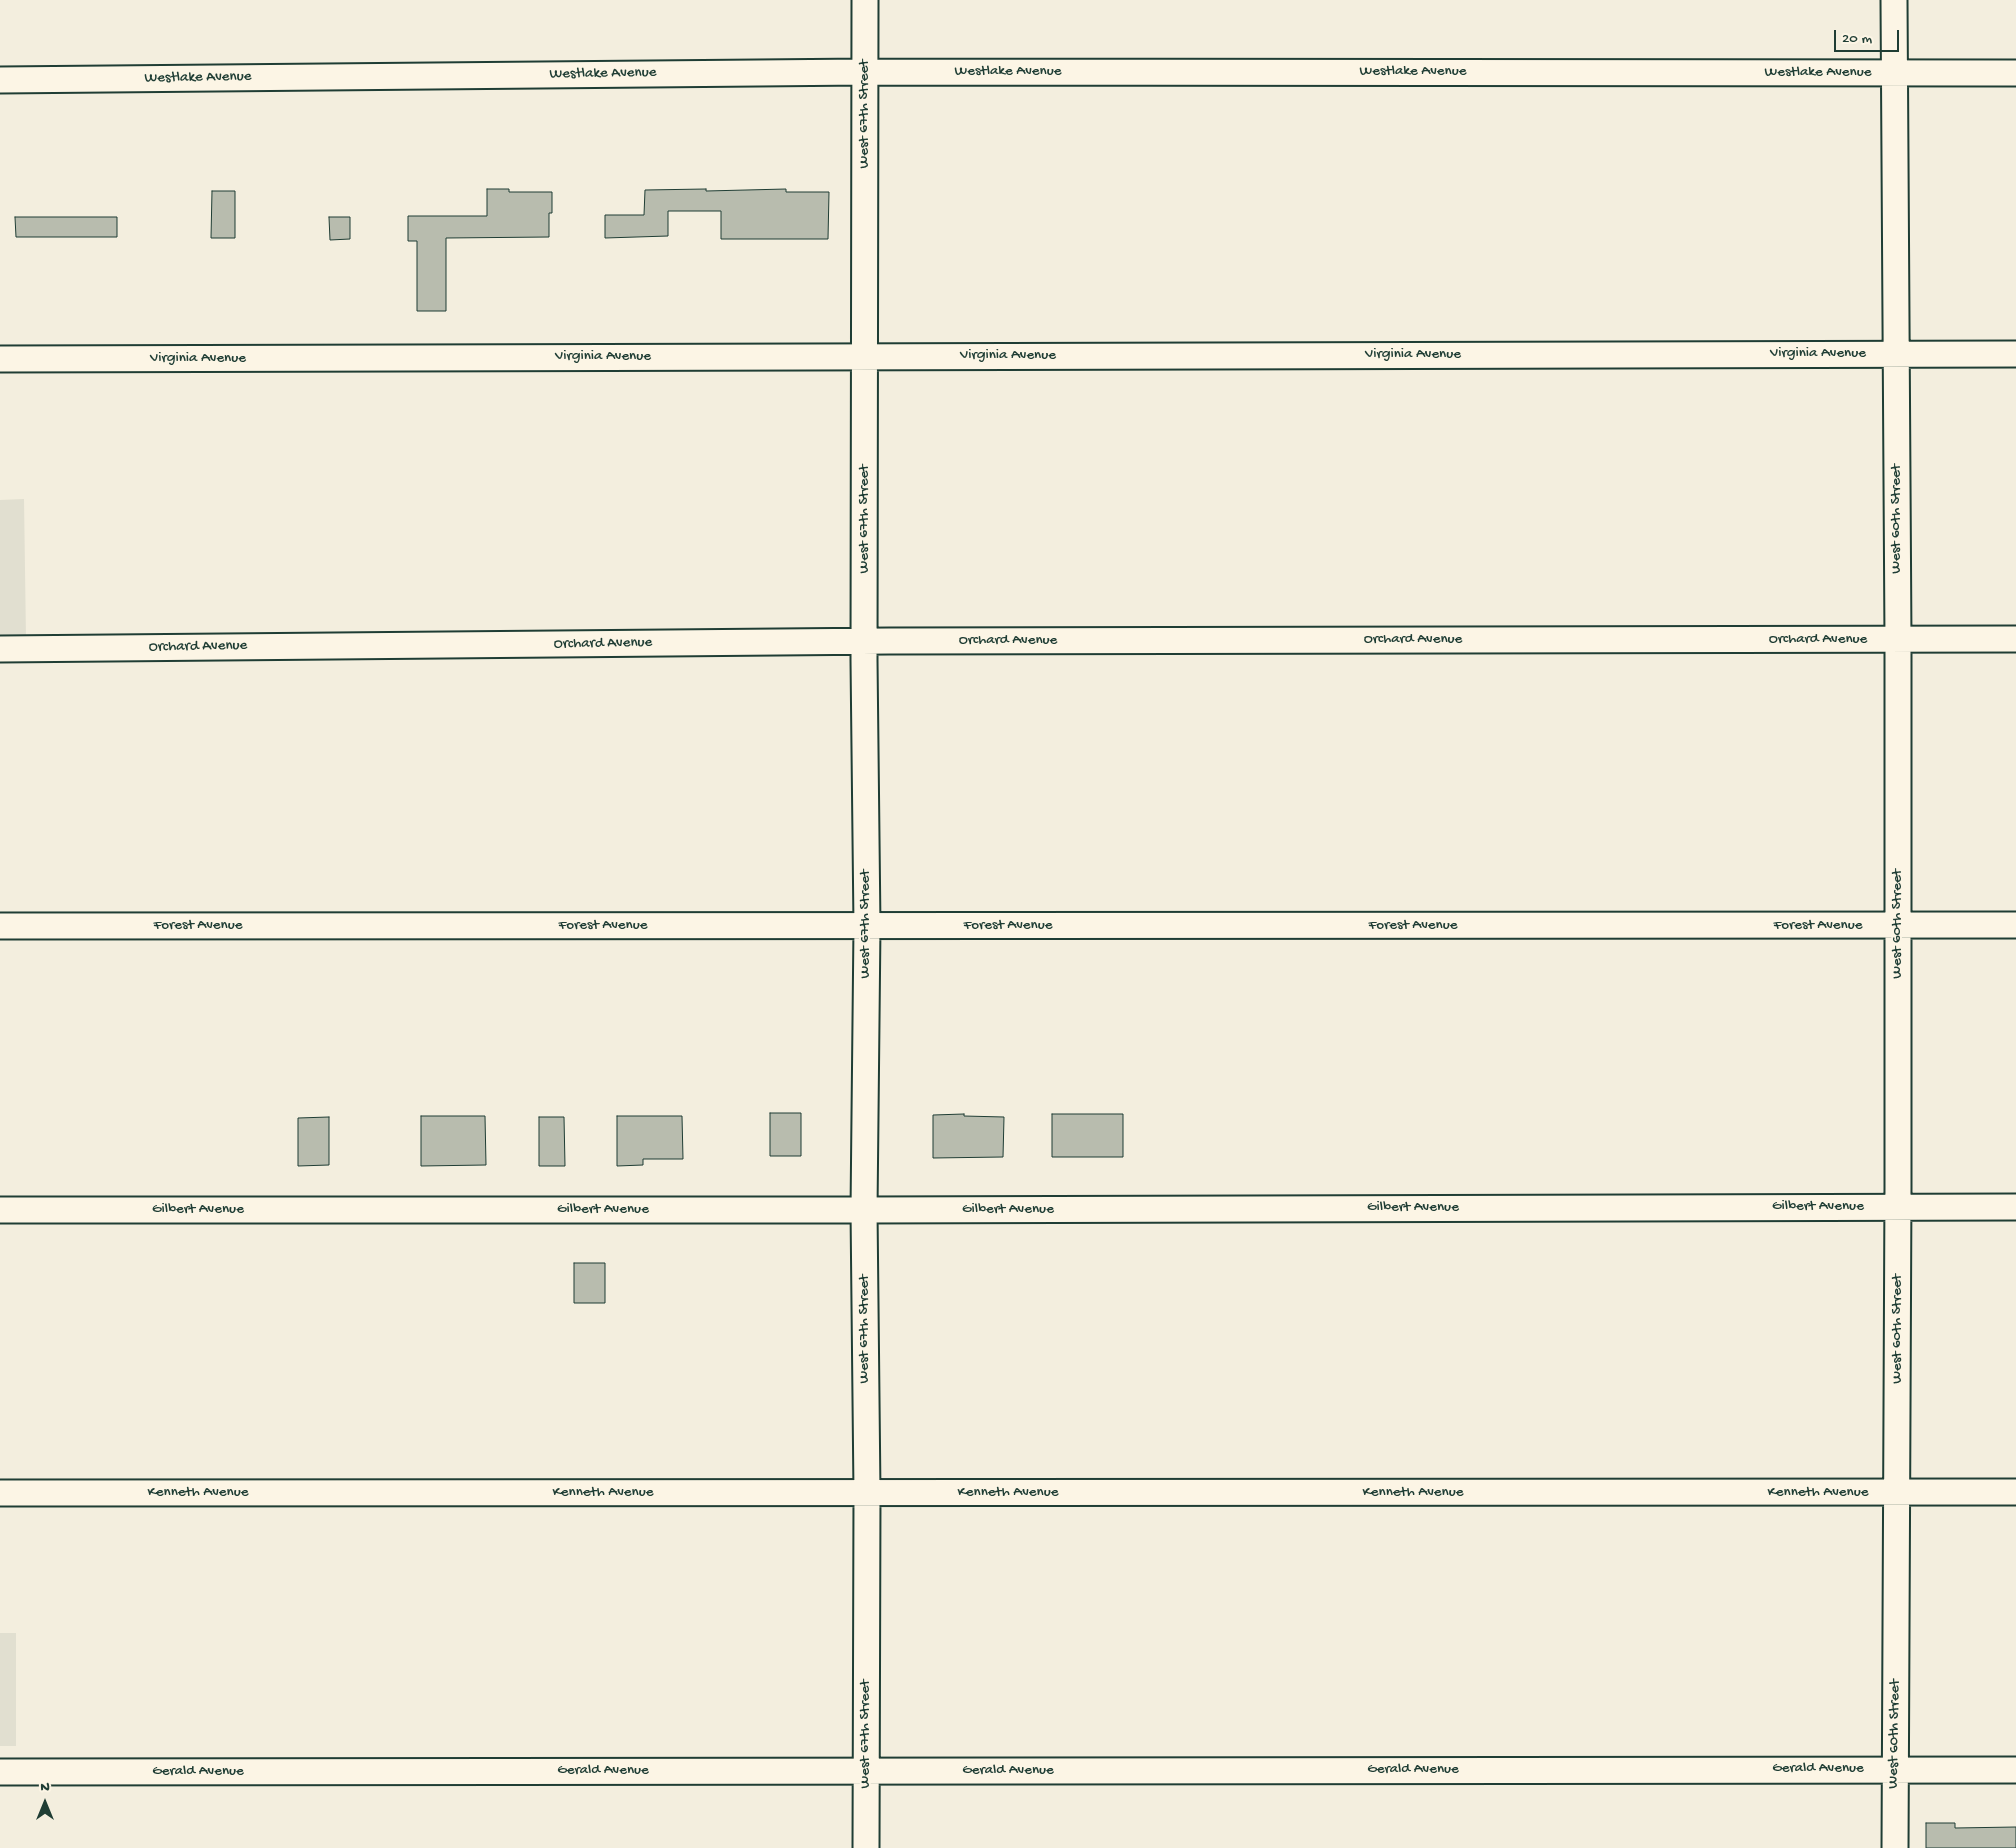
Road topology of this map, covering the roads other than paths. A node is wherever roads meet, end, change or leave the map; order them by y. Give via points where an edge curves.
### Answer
1 (865, 0) edge
2 (1894, 0) edge
3 (865, 72) junction
4 (2016, 73) edge
5 (1894, 74) junction
6 (0, 80) edge
7 (1896, 354) junction
8 (2016, 354) edge
9 (864, 356) junction
10 (0, 359) edge
11 (1898, 640) junction
12 (2016, 640) edge
13 (864, 641) junction
14 (0, 649) edge
15 (0, 926) edge
16 (867, 926) junction
17 (1898, 926) junction
18 (2016, 926) edge
19 (1898, 1207) junction
20 (2016, 1207) edge
21 (0, 1210) edge
22 (864, 1210) junction
23 (1898, 1492) junction
24 (2016, 1492) edge
25 (0, 1493) edge
26 (867, 1493) junction
27 (866, 1770) junction
28 (1896, 1770) junction
29 (2016, 1770) edge
30 (0, 1772) edge
31 (866, 1848) edge
32 (1895, 1848) edge

1 - 3 street, West 67th Street
2 - 5 street, West 60th Street
3 - 5 street, Westlake Avenue
3 - 6 street, Westlake Avenue
3 - 9 street, West 67th Street
4 - 5 street, Westlake Avenue
5 - 7 street, West 60th Street
7 - 8 street, Virginia Avenue
7 - 9 street, Virginia Avenue
7 - 11 street, West 60th Street
9 - 10 street, Virginia Avenue
9 - 13 street, West 67th Street
11 - 12 street, Orchard Avenue
11 - 13 street, Orchard Avenue
11 - 17 street, West 60th Street
13 - 14 street, Orchard Avenue
13 - 16 street, West 67th Street
15 - 16 street, Forest Avenue
16 - 17 street, Forest Avenue
16 - 22 street, West 67th Street
17 - 18 street, Forest Avenue
17 - 19 street, West 60th Street
19 - 20 street, Gilbert Avenue
19 - 22 street, Gilbert Avenue
19 - 23 street, West 60th Street
21 - 22 street, Gilbert Avenue
22 - 26 street, West 67th Street
23 - 24 street, Kenneth Avenue
23 - 26 street, Kenneth Avenue
23 - 28 street, West 60th Street
25 - 26 street, Kenneth Avenue
26 - 27 street, West 67th Street
27 - 28 street, Gerald Avenue
27 - 30 street, Gerald Avenue
27 - 31 street, West 67th Street
28 - 29 street, Gerald Avenue
28 - 32 street, West 60th Street

